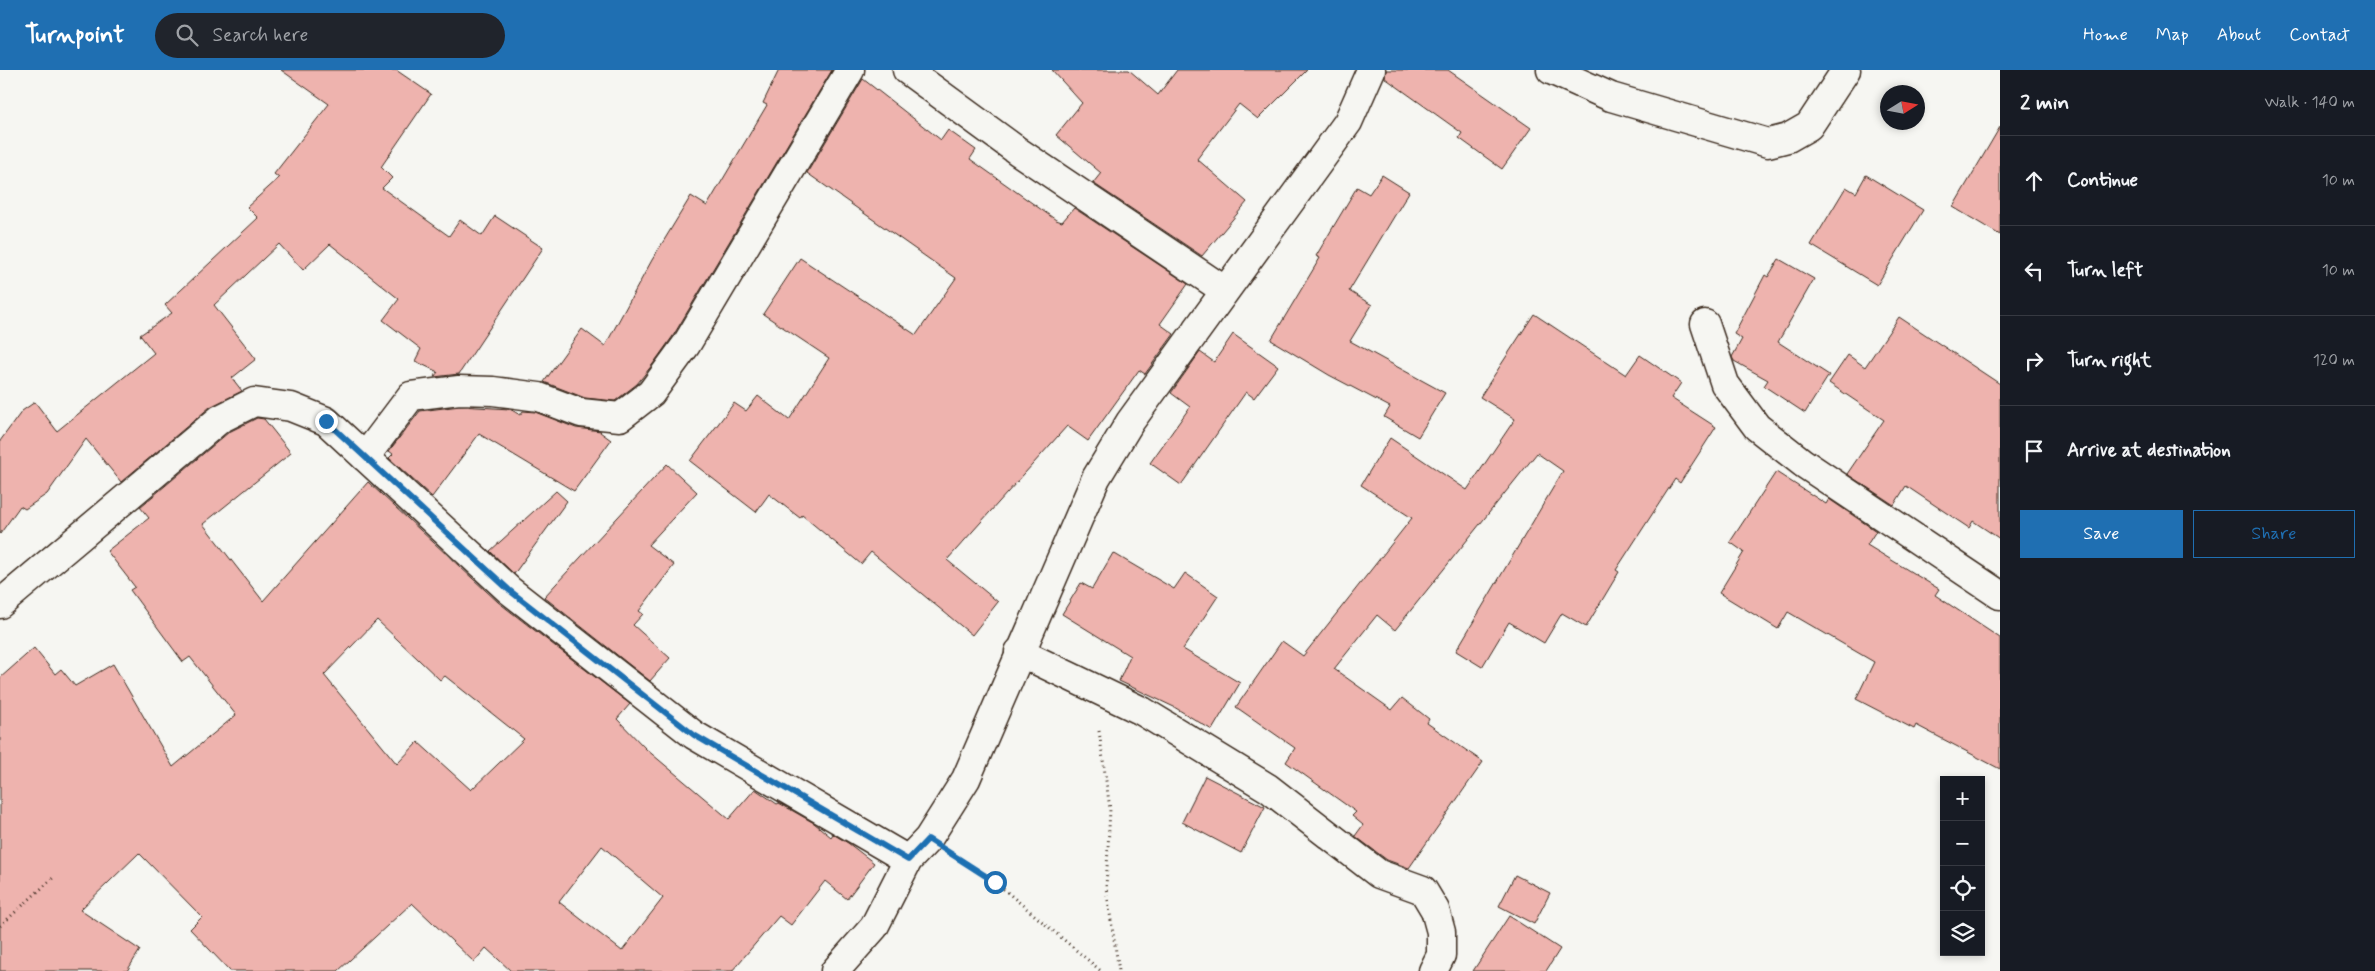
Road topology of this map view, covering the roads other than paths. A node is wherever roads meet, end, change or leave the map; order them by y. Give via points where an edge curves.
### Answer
1 (850, 70) edge
2 (907, 70) edge
3 (1371, 70) edge
4 (1551, 70) edge
5 (1846, 70) edge
6 (1224, 290) junction
7 (1706, 324) dead end
8 (365, 457) junction
9 (2000, 595) edge
10 (0, 604) edge
11 (1019, 652) junction
12 (908, 860) junction
13 (835, 971) edge
14 (1433, 971) edge

1 - 8 street via 686,346 651,394 620,417 581,413 539,397 493,391 459,390 410,396
2 - 6 street via 1019,152
3 - 6 street via 1348,122
4 - 5 street via 1611,97 1768,143 1788,138 1809,126
6 - 11 street via 1130,422 1096,478
7 - 9 street via 1725,384 1757,427 1803,463
8 - 10 street via 326,421 291,407 254,402 220,419
8 - 12 street via 509,590 694,735
11 - 12 street via 966,778 928,839
11 - 14 street via 1142,711 1268,788 1379,874 1423,890 1436,910 1441,932 1441,955
12 - 13 street via 874,927

